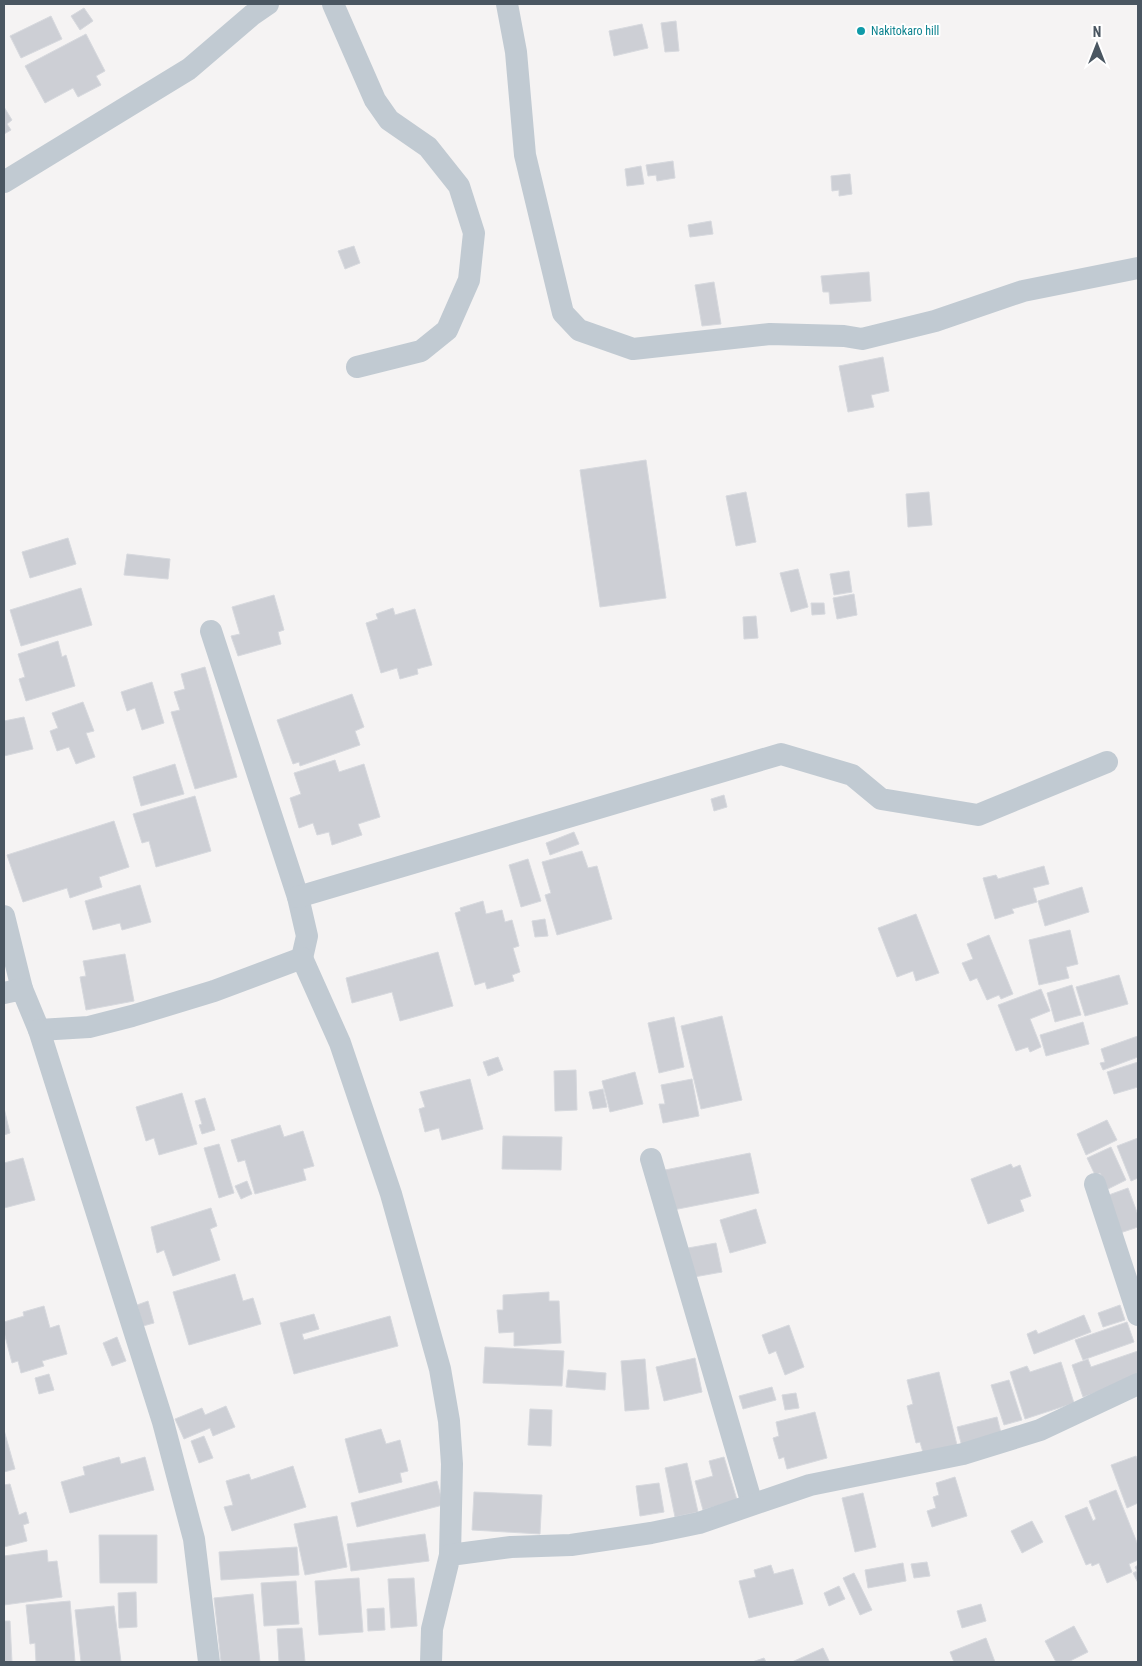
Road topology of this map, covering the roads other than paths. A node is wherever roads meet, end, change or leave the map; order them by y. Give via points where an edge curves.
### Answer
1 (268, 4) edge
2 (333, 4) edge
3 (507, 4) edge
4 (4, 182) edge
5 (1138, 268) edge
6 (357, 367) dead end
7 (211, 631) dead end
8 (1107, 762) dead end
9 (298, 897) junction
10 (4, 916) edge
11 (302, 958) junction
12 (13, 991) edge
13 (39, 1030) junction
14 (651, 1159) dead end
15 (1095, 1184) dead end
16 (1138, 1315) edge
17 (1138, 1384) edge
18 (752, 1504) junction
19 (450, 1555) junction
20 (209, 1662) edge
21 (431, 1662) edge

1 - 4 street via 189,69
2 - 6 street via 374,100 389,120 428,147 459,186 474,233 469,280 447,330 421,351
3 - 5 street via 516,52 526,155 563,313 579,330 633,349 770,334 862,339 935,321 1023,291
7 - 9 street
8 - 9 street via 978,815 881,799 852,775 781,754
9 - 11 street via 307,936
10 - 12 street
11 - 13 street via 214,991 132,1016 89,1027
11 - 19 street via 340,1043 391,1194 440,1369 452,1464
12 - 13 street
13 - 20 street via 167,1440 194,1539
14 - 18 street
15 - 16 street
17 - 18 street via 1040,1430 963,1454 810,1486
18 - 19 street via 699,1523 651,1533 571,1545 511,1546
19 - 21 street via 432,1630

